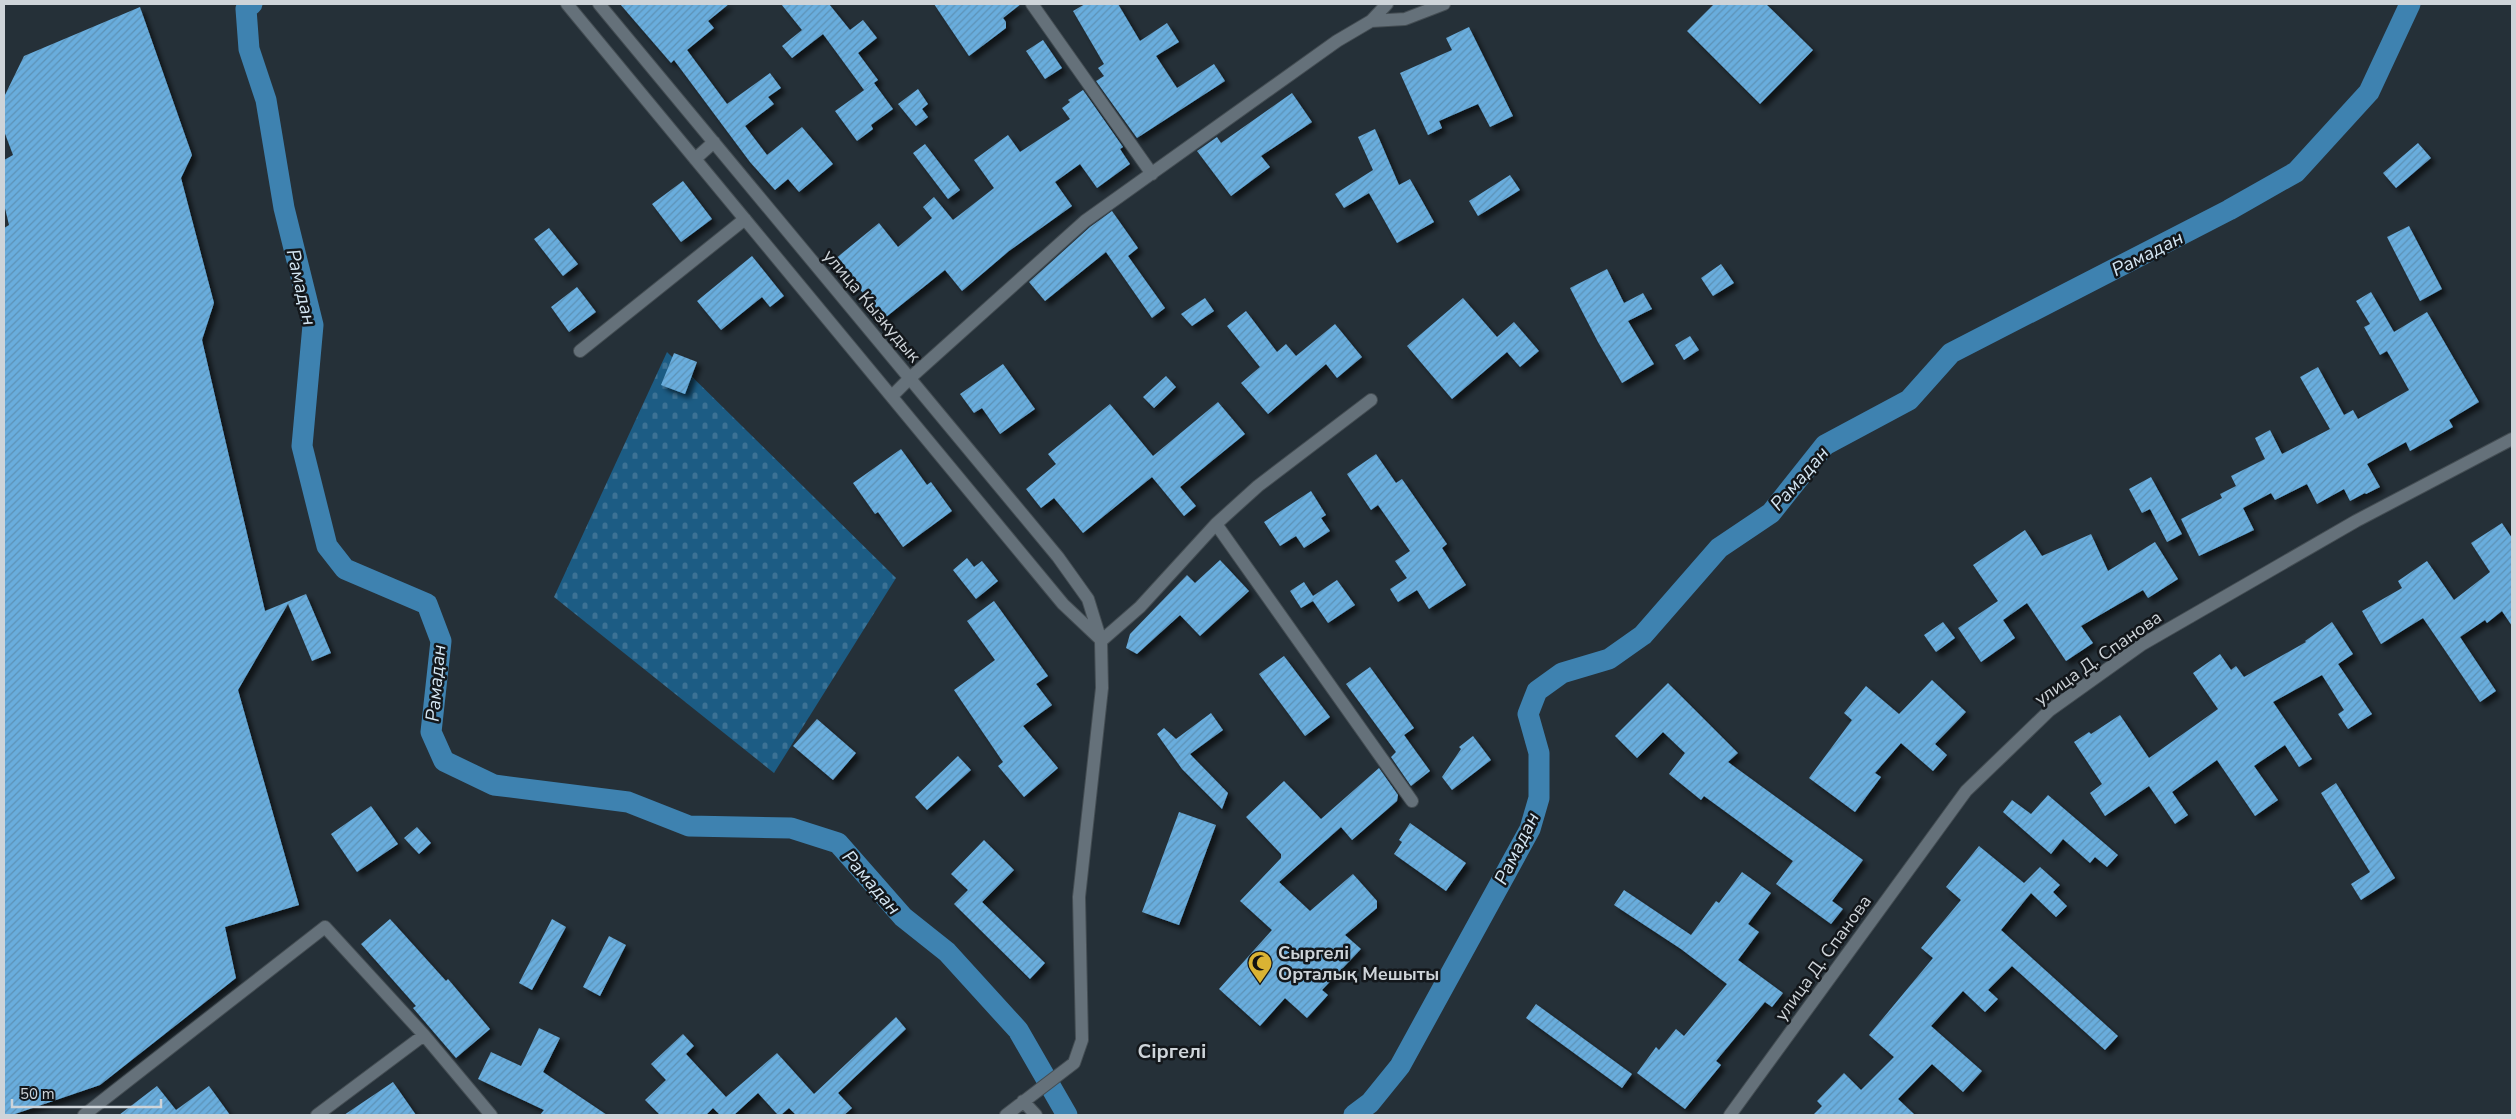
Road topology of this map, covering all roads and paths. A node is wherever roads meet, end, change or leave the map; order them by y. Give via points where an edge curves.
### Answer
1 (567, 4) edge
2 (598, 4) edge
3 (1032, 4) edge
4 (1387, 4) edge
5 (1444, 4) edge
6 (1371, 21) junction
7 (714, 142) junction
8 (695, 159) junction
9 (1152, 174) junction
10 (745, 219) junction
11 (580, 351) dead end
12 (910, 378) junction
13 (892, 396) junction
14 (1371, 400) dead end
15 (2512, 439) edge
16 (1216, 524) junction
17 (1102, 641) junction
18 (1412, 800) dead end
19 (424, 1035) junction
20 (1023, 1100) junction
21 (84, 1115) edge
22 (317, 1115) edge
23 (491, 1115) edge
24 (1006, 1115) edge
25 (1036, 1115) edge
26 (1730, 1115) edge

1 - 8 street
2 - 7 street, улица Кызкудык
3 - 9 street
4 - 6 street
5 - 6 street via 1405,19
6 - 9 street via 1337,41
7 - 8 street
7 - 12 street, улица Кызкудык
8 - 10 street
9 - 12 street via 1085,221
10 - 11 street
10 - 13 street
12 - 13 street
12 - 17 street, улица Кызкудык via 1058,556 1088,599
13 - 17 street via 1064,604
14 - 16 street via 1258,486
15 - 26 street, улица Д. Спанова via 2356,521 2150,640 2050,710 1966,791
16 - 17 street via 1140,607
16 - 18 street
17 - 20 street, улица Кызкудык via 1102,688 1079,897 1082,1040 1074,1063
19 - 21 street via 324,927
19 - 22 street
19 - 23 street
20 - 24 street
20 - 25 street

